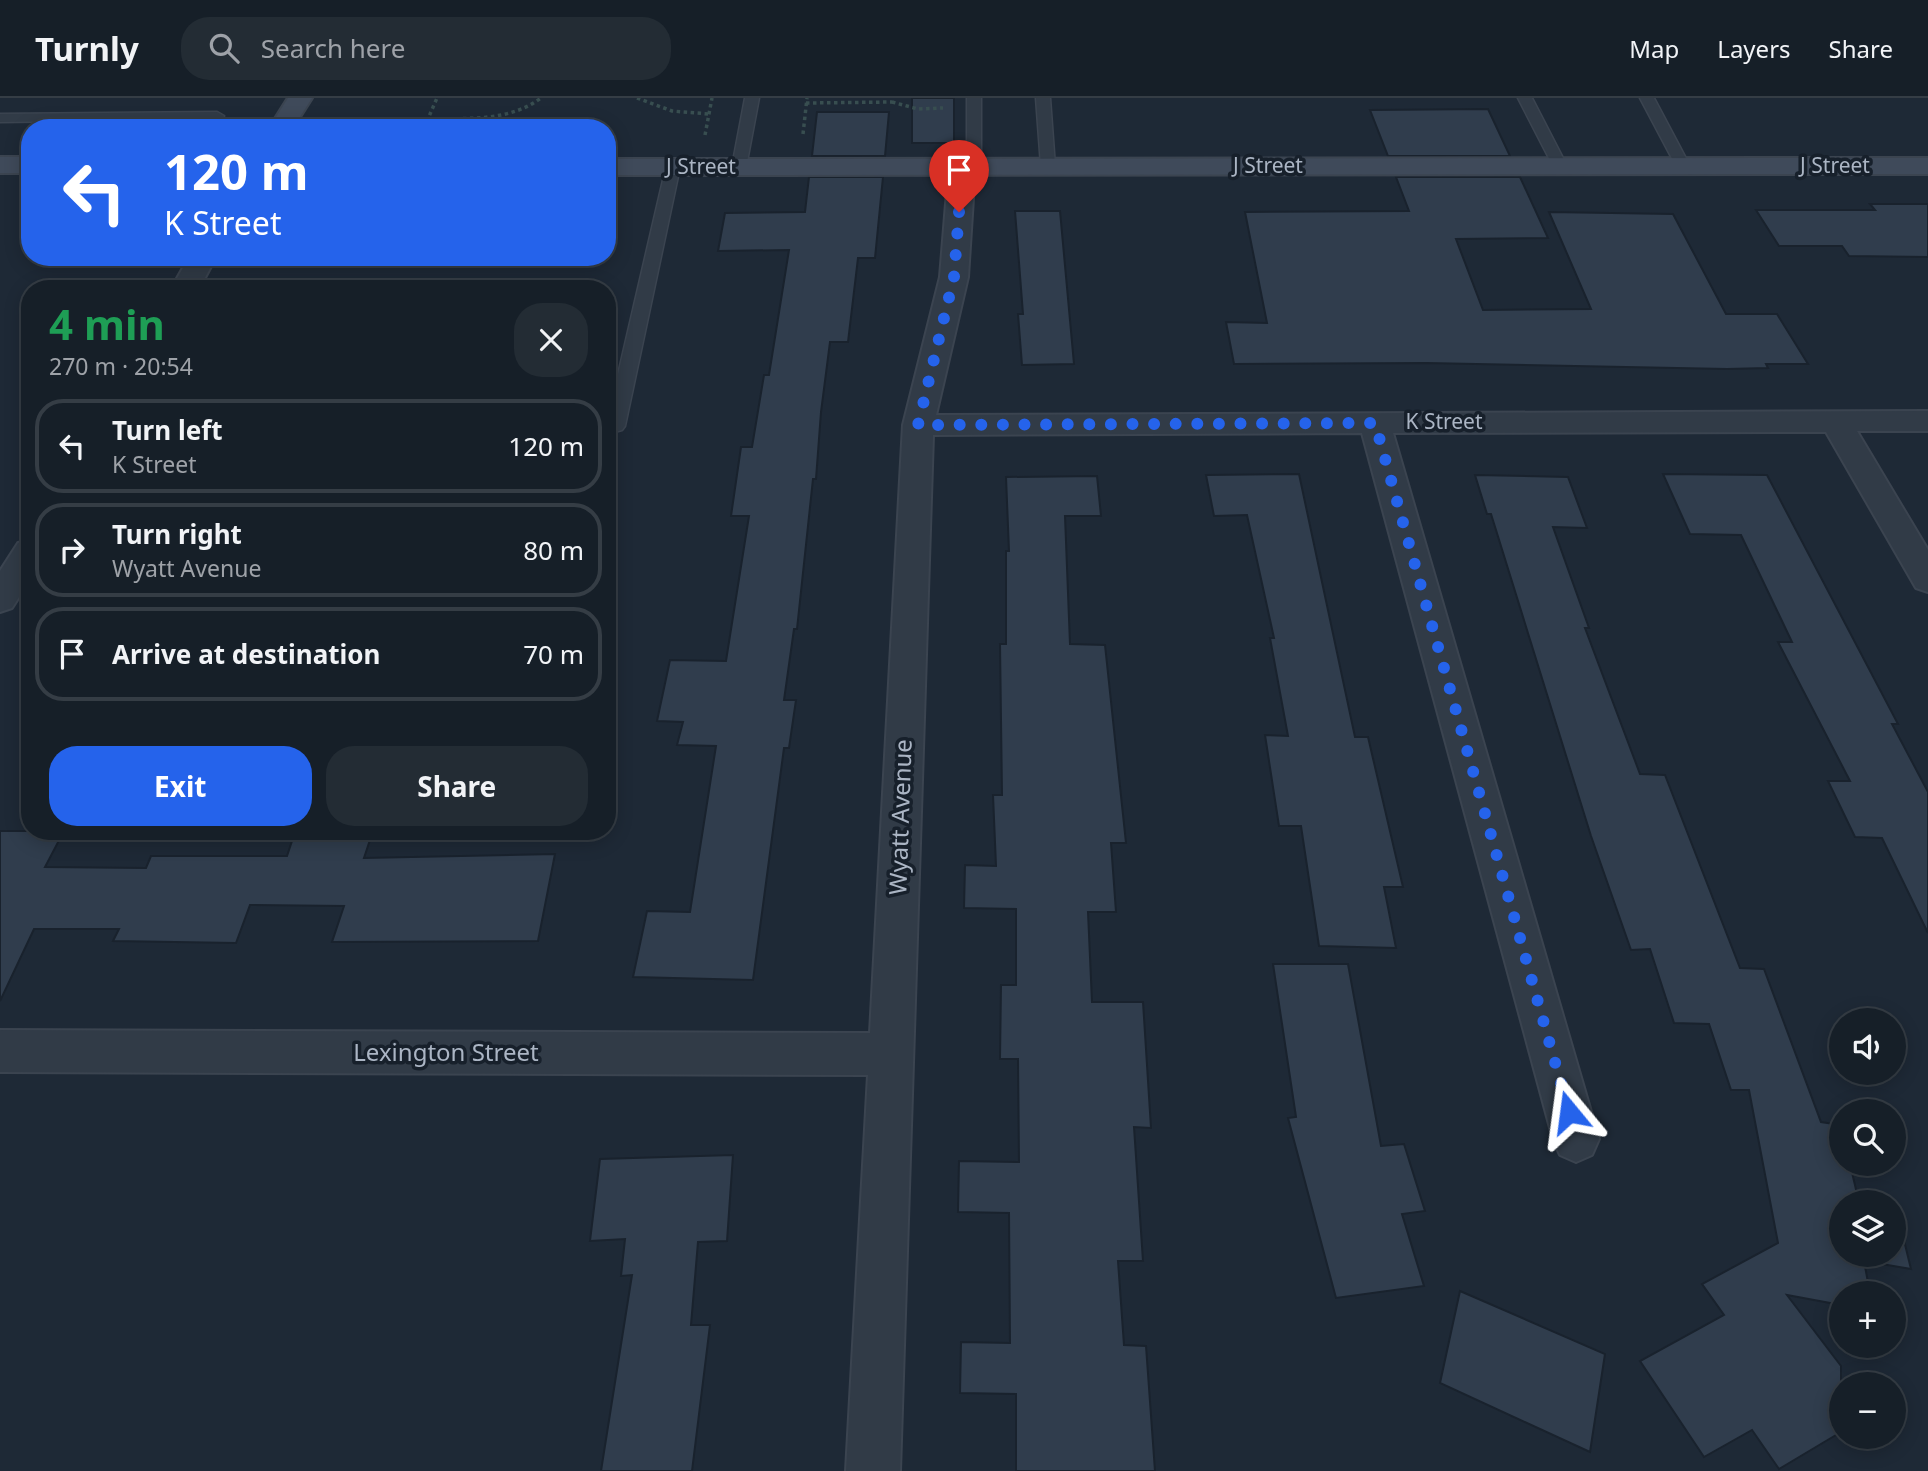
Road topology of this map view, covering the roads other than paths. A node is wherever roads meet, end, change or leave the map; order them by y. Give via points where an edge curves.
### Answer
1 (299, 98) edge
2 (752, 98) edge
3 (1043, 98) edge
4 (1525, 98) edge
5 (1647, 98) edge
6 (974, 103) edge
7 (217, 116) dead end
8 (0, 118) edge
9 (286, 119) edge
10 (1559, 164) junction
11 (0, 165) edge
12 (21, 165) edge
13 (1048, 166) junction
14 (1683, 166) junction
15 (1928, 166) edge
16 (616, 167) edge
17 (673, 167) junction
18 (739, 167) junction
19 (968, 167) junction
20 (616, 364) edge
21 (629, 364) junction
22 (1835, 421) junction
23 (1928, 421) edge
24 (1375, 423) junction
25 (918, 425) junction
26 (616, 426) edge
27 (21, 566) edge
28 (1928, 579) edge
29 (0, 599) edge
30 (0, 1051) edge
31 (891, 1054) junction
32 (1576, 1139) dead end
33 (873, 1471) edge

1 - 9 street
2 - 18 lane
3 - 13 lane
4 - 10 lane
5 - 14 lane
6 - 19 lane
7 - 8 lane
10 - 13 street, J Street
10 - 14 street, J Street
11 - 12 street
13 - 19 street, J Street
14 - 15 street, J Street
16 - 17 street, J Street
17 - 18 street, J Street
17 - 21 lane
18 - 19 street, J Street
19 - 25 street, Wyatt Avenue via 954,277
20 - 21 lane
21 - 26 lane
22 - 23 street, K Street
22 - 24 street, K Street
22 - 28 street
24 - 25 street, K Street
24 - 32 street
25 - 31 street, Wyatt Avenue
27 - 29 street
30 - 31 street, Lexington Street
31 - 33 street, Wyatt Avenue

